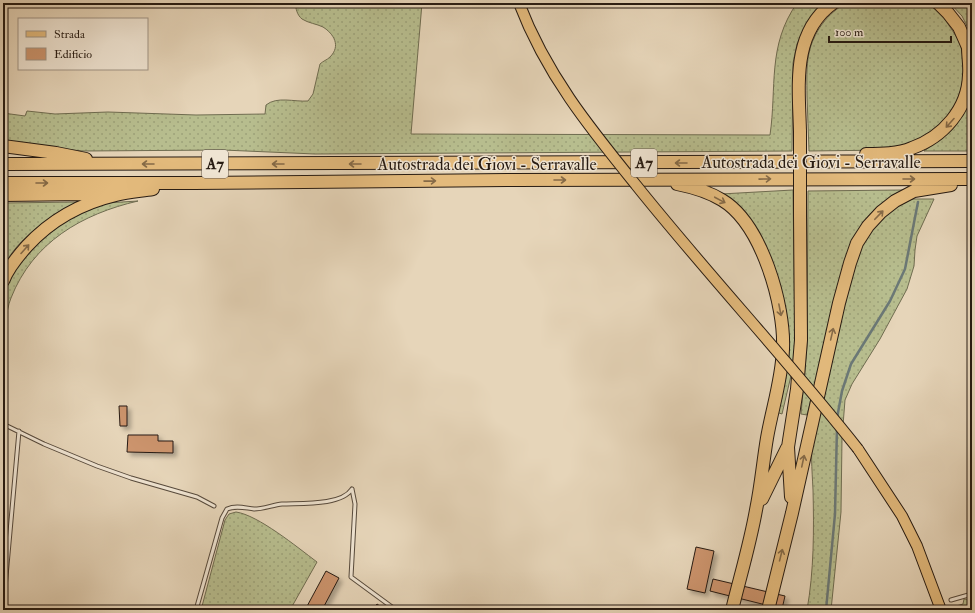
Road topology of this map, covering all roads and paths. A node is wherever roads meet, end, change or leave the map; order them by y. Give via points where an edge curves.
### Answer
1 (519, 3) edge
2 (833, 3) edge
3 (938, 3) edge
4 (970, 51) edge
5 (3, 146) edge
6 (972, 161) edge
7 (766, 163) junction
8 (3, 164) edge
9 (112, 164) junction
10 (972, 179) edge
11 (656, 180) junction
12 (3, 183) edge
13 (194, 183) junction
14 (972, 183) edge
15 (143, 191) junction
16 (3, 195) edge
17 (3, 281) edge
18 (3, 424) edge
19 (19, 431) junction
20 (788, 447) junction
21 (214, 506) dead end
22 (756, 511) junction
23 (792, 512) junction
24 (933, 586) junction
25 (972, 594) edge
26 (951, 600) dead end
27 (3, 610) edge
28 (196, 610) edge
29 (396, 610) edge
30 (732, 610) edge
31 (768, 610) edge
32 (941, 610) edge
33 (946, 610) edge

1 - 24 main road, bridge via 546,61 584,121 858,449 902,516
2 - 20 highway, bridge via 808,32 799,73 800,340
3 - 4 highway via 959,27
4 -> 7 highway via 965,97 956,116 944,130 928,141 894,152 847,154
5 - 9 highway
6 - 7 highway, Autostrada dei Giovi - Serravalle / A7
7 -> 9 highway, Autostrada dei Giovi - Serravalle / A7
8 - 9 highway, Autostrada dei Giovi - Serravalle / A7
11 -> 10 highway, Autostrada dei Giovi - Serravalle / A7
13 -> 11 highway, Autostrada dei Giovi - Serravalle / A7
11 -> 22 highway via 702,191 722,200 737,212 764,255 774,282 781,315 783,348
12 -> 13 highway, Autostrada dei Giovi - Serravalle / A7
13 - 15 highway
23 -> 14 highway via 837,311 857,243 868,226 894,201 914,191
15 - 16 highway
17 -> 15 highway via 38,234 57,219 99,200 118,194
18 - 19 lane
19 - 21 lane via 106,470 197,497
19 - 27 lane
20 - 22 highway
20 - 23 highway
22 - 30 highway
31 -> 23 highway
24 - 32 main road
24 - 33 main road
25 - 26 lane
28 - 29 lane via 222,518 227,509 254,509 330,500 344,497 352,489 355,515 351,578

